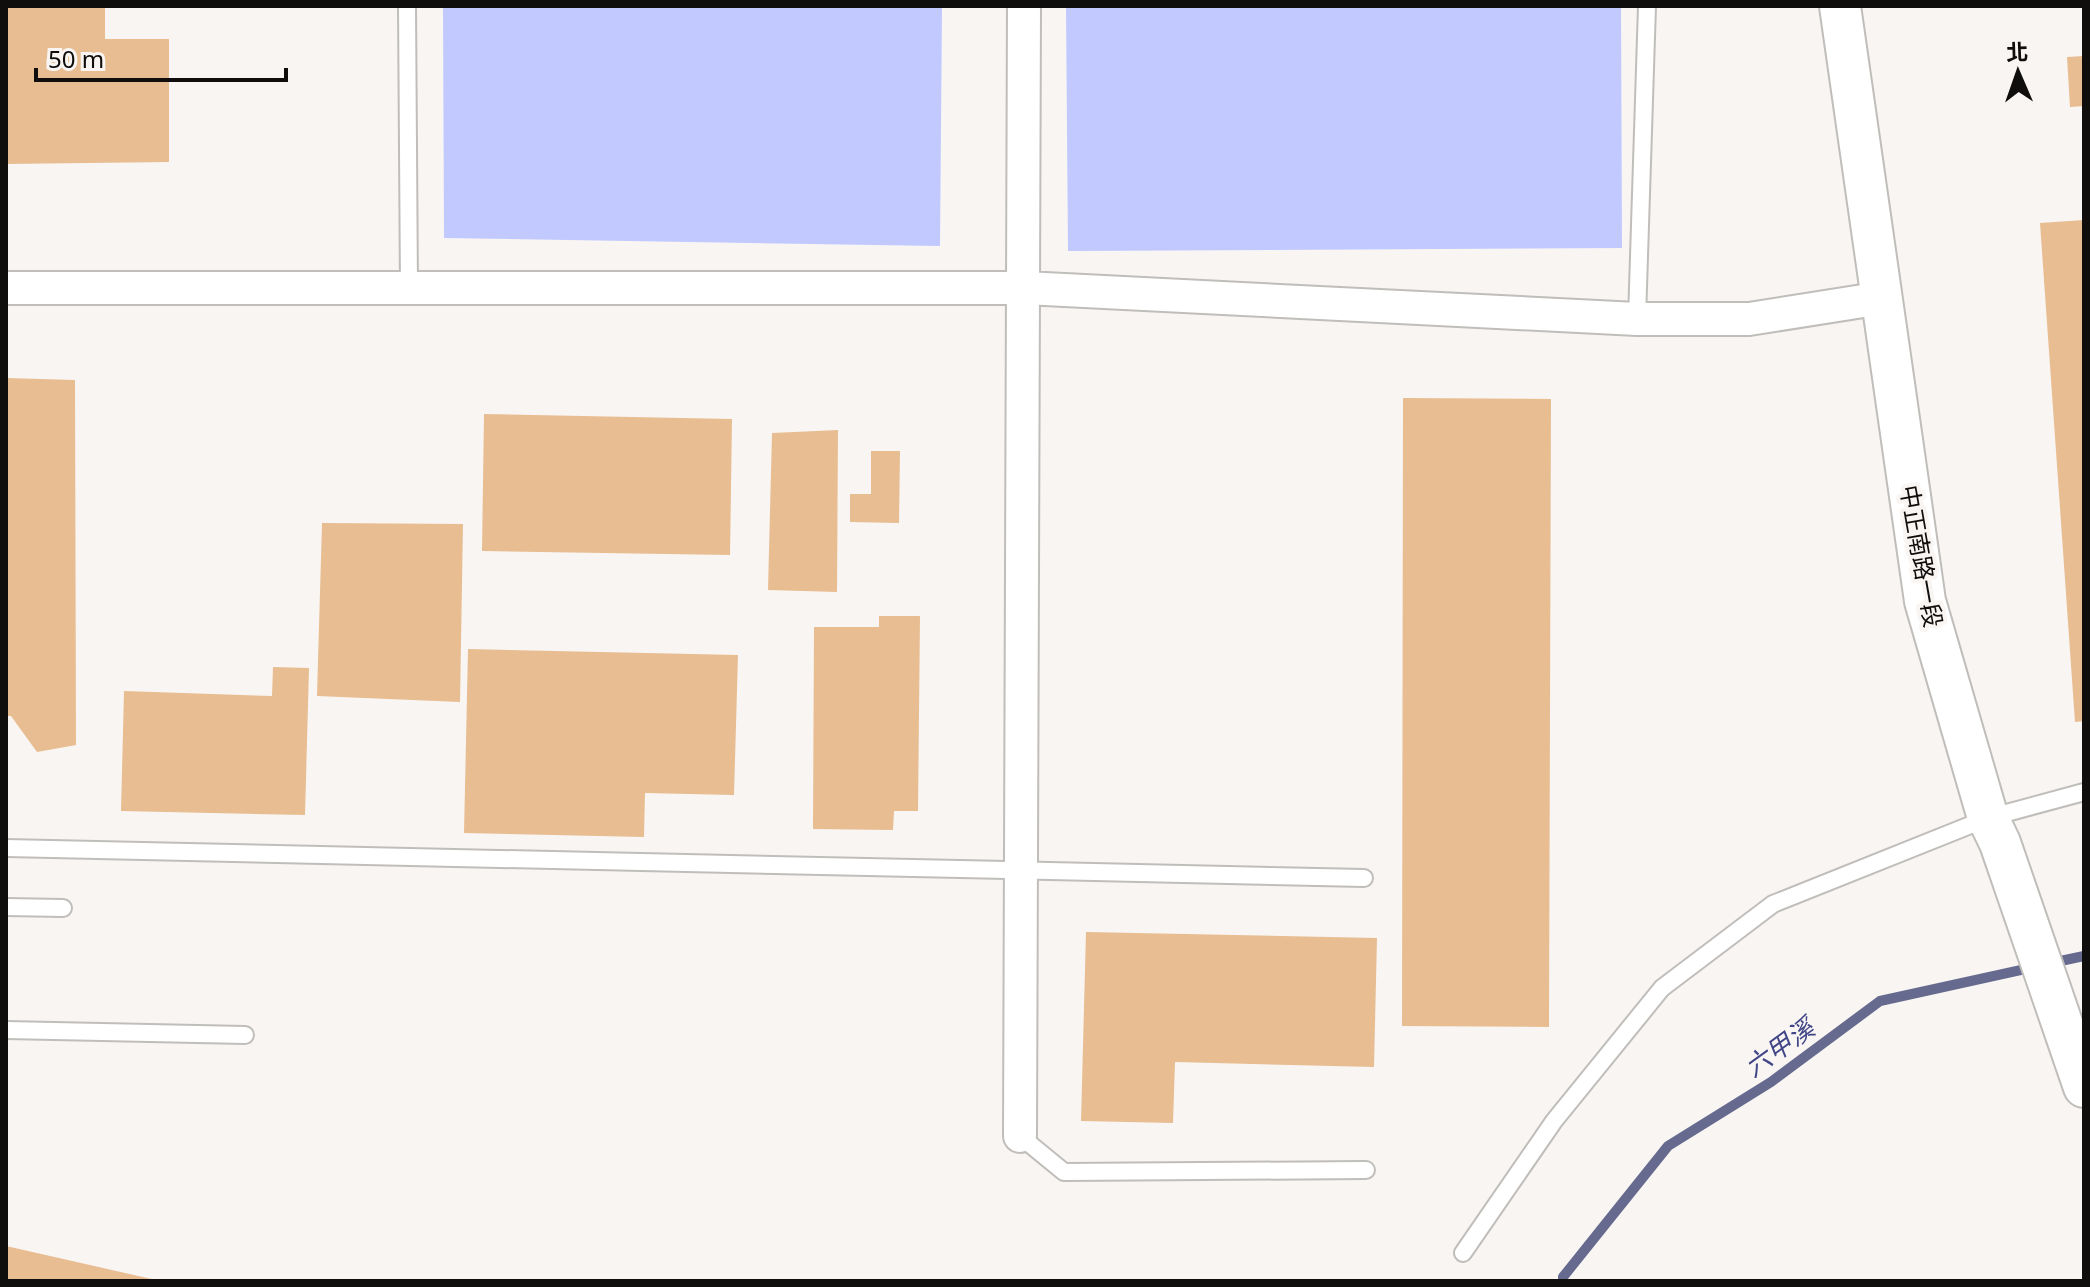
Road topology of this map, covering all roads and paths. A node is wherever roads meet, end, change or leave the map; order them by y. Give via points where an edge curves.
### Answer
1 (407, 6) edge
2 (1024, 6) edge
3 (1647, 6) edge
4 (1840, 6) edge
5 (6, 288) edge
6 (409, 288) junction
7 (1025, 288) junction
8 (1882, 298) junction
9 (1637, 319) junction
10 (2084, 792) edge
11 (1994, 830) junction
12 (6, 848) edge
13 (1021, 871) junction
14 (1364, 878) dead end
15 (6, 907) edge
16 (63, 908) dead end
17 (6, 1030) edge
18 (245, 1035) dead end
19 (2084, 1087) edge
20 (1020, 1136) joint
21 (1366, 1170) dead end
22 (1463, 1253) dead end

1 - 6 lane
2 - 7 street
3 - 9 lane
4 - 8 street, 中正南路一段
5 - 6 street
6 - 7 street
7 - 9 street
7 - 13 street
8 - 9 street via 1749,319
8 - 11 street, 中正南路一段 via 1925,601
10 - 11 lane
11 - 19 street, 中正南路一段
11 - 22 lane via 1773,904 1662,988 1554,1121
12 - 13 lane
13 - 14 lane
13 - 20 street
15 - 16 lane
17 - 18 lane
20 - 21 lane via 1064,1172

